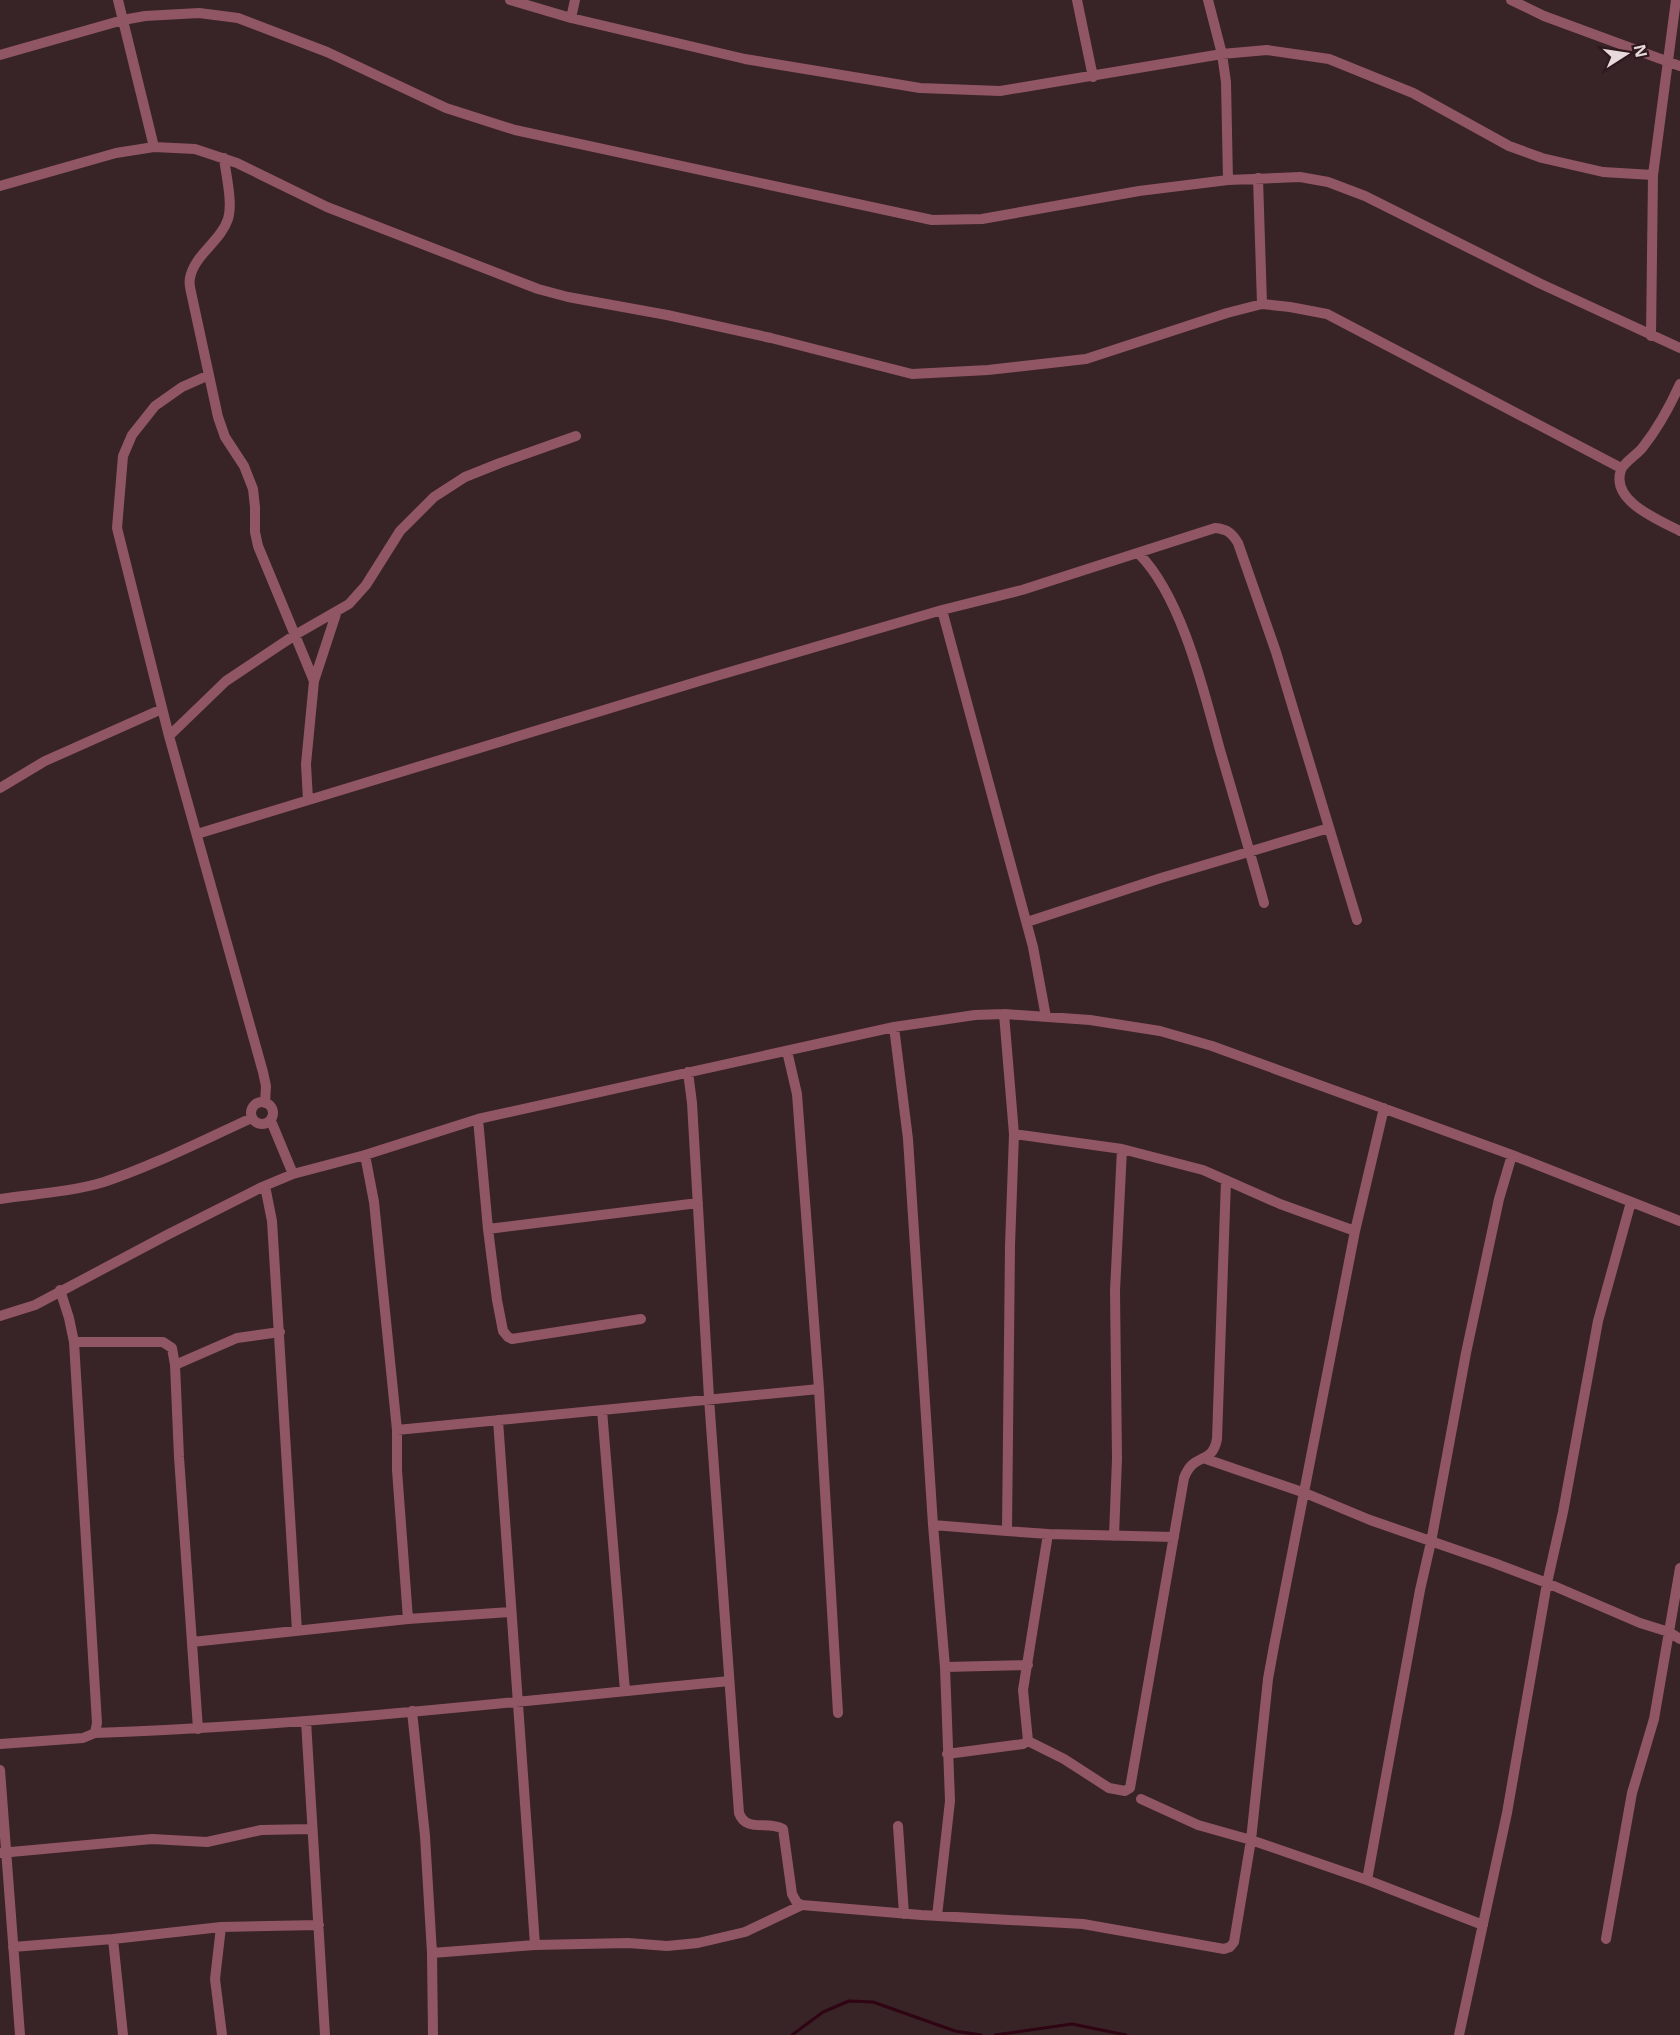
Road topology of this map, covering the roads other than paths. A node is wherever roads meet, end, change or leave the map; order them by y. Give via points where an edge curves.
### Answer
1 (118, 0) edge
2 (510, 0) edge
3 (575, 0) edge
4 (1077, 0) edge
5 (1208, 0) edge
6 (1511, 0) edge
7 (1676, 0) edge
8 (571, 18) junction
9 (123, 20) junction
10 (1222, 54) junction
11 (0, 55) edge
12 (1668, 62) junction
13 (1680, 66) edge
14 (1093, 77) junction
15 (154, 147) junction
16 (224, 158) junction
17 (1653, 175) junction
18 (1258, 178) junction
19 (1228, 180) junction
20 (0, 186) edge
21 (1262, 304) junction
22 (1651, 336) junction
23 (1680, 348) edge
24 (209, 375) junction
25 (1680, 384) edge
26 (576, 436) dead end
27 (1621, 468) junction
28 (1680, 531) edge
29 (1139, 554) junction
30 (942, 610) junction
31 (337, 611) junction
32 (296, 635) junction
33 (314, 681) junction
34 (162, 709) junction
35 (169, 736) junction
36 (0, 788) edge
37 (308, 800) junction
38 (1329, 828) junction
39 (197, 834) junction
40 (1250, 852) junction
41 (1264, 903) dead end
42 (1357, 920) dead end
43 (1027, 922) junction
44 (1004, 1014) junction
45 (1046, 1017) junction
46 (894, 1027) junction
47 (787, 1051) junction
48 (688, 1072) junction
49 (265, 1103) junction
50 (1384, 1108) junction
51 (252, 1118) junction
52 (478, 1119) junction
53 (271, 1121) junction
54 (1014, 1134) junction
55 (1122, 1149) junction
56 (365, 1155) junction
57 (1512, 1155) junction
58 (293, 1174) junction
59 (1226, 1179) junction
60 (265, 1186) junction
61 (0, 1199) edge
62 (1631, 1202) junction
63 (699, 1203) junction
64 (1680, 1221) edge
65 (488, 1229) junction
66 (1354, 1231) junction
67 (60, 1290) junction
68 (0, 1316) edge
69 (641, 1319) dead end
70 (280, 1332) junction
71 (74, 1342) junction
72 (175, 1365) junction
73 (819, 1389) junction
74 (710, 1398) junction
75 (602, 1410) junction
76 (498, 1420) junction
77 (397, 1431) junction
78 (1203, 1458) junction
79 (1305, 1493) junction
80 (933, 1525) junction
81 (1007, 1531) junction
82 (1048, 1534) junction
83 (1114, 1536) junction
84 (1174, 1537) junction
85 (1431, 1542) junction
86 (1680, 1568) edge
87 (1547, 1583) junction
88 (511, 1612) junction
89 (408, 1619) junction
90 (297, 1631) junction
91 (1669, 1632) junction
92 (1680, 1639) edge
93 (192, 1642) junction
94 (1028, 1665) junction
95 (945, 1667) junction
96 (729, 1681) junction
97 (625, 1691) junction
98 (517, 1701) junction
99 (412, 1711) junction
100 (838, 1713) dead end
101 (306, 1721) junction
102 (198, 1729) junction
103 (95, 1733) junction
104 (1028, 1741) junction
105 (0, 1744) edge
106 (947, 1754) junction
107 (0, 1770) edge
108 (1141, 1799) dead end
109 (898, 1826) dead end
110 (312, 1829) junction
111 (1251, 1840) junction
112 (3, 1853) edge
113 (1367, 1880) junction
114 (802, 1905) junction
115 (904, 1914) junction
116 (936, 1916) junction
117 (319, 1925) junction
118 (1484, 1925) junction
119 (221, 1927) junction
120 (112, 1939) junction
121 (1606, 1939) dead end
122 (535, 1945) junction
123 (13, 1947) junction
124 (432, 1953) junction
125 (20, 2035) edge
126 (123, 2035) edge
127 (222, 2035) edge
128 (325, 2035) edge
129 (433, 2035) edge
130 (1459, 2035) edge

1 - 9 street
2 - 8 street
3 - 8 street
4 - 14 street
5 - 10 street
6 - 12 street
7 - 12 street
8 - 14 street via 745,59 920,88 1000,91
9 - 11 street
9 - 15 street
9 - 19 street via 199,13 238,18 327,52 446,108 515,130 932,220 982,219 1139,191
10 - 14 street
10 - 17 street via 1267,50 1329,59 1413,93 1509,146 1542,158 1603,172
10 - 19 street
12 - 13 street
12 - 17 street
15 - 16 street via 195,149
15 - 20 street via 116,153
16 - 21 street via 327,207 538,289 771,338 912,374 1086,359
16 - 24 street via 228,218 190,278
17 - 22 street
18 - 19 street
18 - 21 street
18 - 22 street via 1300,177 1347,189
21 - 27 street via 1327,314
22 - 23 street
24 - 32 street via 221,427 253,489 258,546
24 - 34 street via 182,387 155,406 132,435 123,456 118,536
25 - 27 street via 1658,426
26 - 31 street via 465,477 434,497 400,531 366,585
27 - 28 street via 1623,493 1632,504
29 - 30 street
29 - 38 street via 1215,528 1232,534 1276,652
29 - 40 street via 1158,576 1177,614
30 - 37 street
30 - 43 street
31 - 32 street
31 - 33 street
32 - 33 street
32 - 35 street via 226,681
33 - 37 street via 306,764
34 - 35 street
34 - 36 street via 45,762
35 - 39 street
37 - 39 street
38 - 40 street
38 - 42 street
39 - 49 street via 263,1072
40 - 41 street
40 - 43 street
43 - 45 street
44 - 45 street
44 - 46 street
44 - 54 street
45 - 50 street via 1160,1031
46 - 47 street
46 - 80 street via 908,1139
47 - 48 street
47 - 73 street via 797,1094
48 - 52 street
48 - 63 street
49 - 51 street via 255,1105
49 - 53 street via 273,1110
50 - 57 street
50 - 66 street
51 - 53 street via 260,1124
51 - 61 street via 103,1182
52 - 56 street
52 - 65 street
53 - 58 street
54 - 55 street
54 - 81 street
55 - 59 street
55 - 83 street via 1115,1291
56 - 58 street
56 - 77 street via 374,1202
57 - 62 street
57 - 85 street via 1466,1353
58 - 60 street
59 - 66 street
59 - 78 street via 1217,1439 1212,1455
60 - 67 street
60 - 70 street via 272,1221
62 - 64 street
62 - 87 street via 1598,1321
63 - 65 street
63 - 74 street
65 - 69 street via 503,1331 512,1340
66 - 79 street
67 - 68 street via 35,1305
67 - 71 street
70 - 72 street via 237,1338
70 - 90 street
71 - 72 street via 163,1342 172,1348
71 - 103 street
72 - 93 street
73 - 74 street
73 - 100 street
74 - 75 street
74 - 96 street
75 - 76 street
75 - 97 street
76 - 77 street
76 - 88 street
77 - 89 street
78 - 79 street
78 - 84 street via 1188,1467
79 - 85 street
79 - 111 street via 1268,1679
80 - 81 street
80 - 95 street
81 - 82 street
82 - 83 street
82 - 94 street
83 - 84 street
84 - 104 street via 1130,1788 1109,1788
85 - 87 street
85 - 113 street
86 - 91 street
87 - 91 street
87 - 118 street
88 - 89 street
88 - 98 street
89 - 90 street
90 - 93 street
91 - 92 street
91 - 121 street via 1654,1719 1632,1793
93 - 102 street
94 - 95 street
94 - 104 street via 1023,1690
95 - 106 street
96 - 97 street
96 - 114 street via 739,1813 747,1824 783,1829 792,1894 796,1903
97 - 98 street
98 - 99 street
98 - 122 street
99 - 101 street
99 - 124 street via 426,1836
101 - 102 street
101 - 110 street
102 - 103 street
103 - 105 street via 83,1738
104 - 106 street
106 - 116 street via 950,1801
107 - 112 street
108 - 111 street via 1198,1825
109 - 115 street
110 - 112 street via 261,1830 207,1842 152,1839
110 - 117 street
111 - 113 street
111 - 116 street via 1234,1942 1224,1949 1083,1924
112 - 123 street
113 - 118 street
114 - 115 street
114 - 122 street via 745,1932 698,1943
115 - 116 street
117 - 119 street
117 - 128 street
118 - 130 street
119 - 120 street
119 - 127 street via 215,1979
120 - 123 street
120 - 126 street
122 - 124 street
123 - 125 street
124 - 129 street

